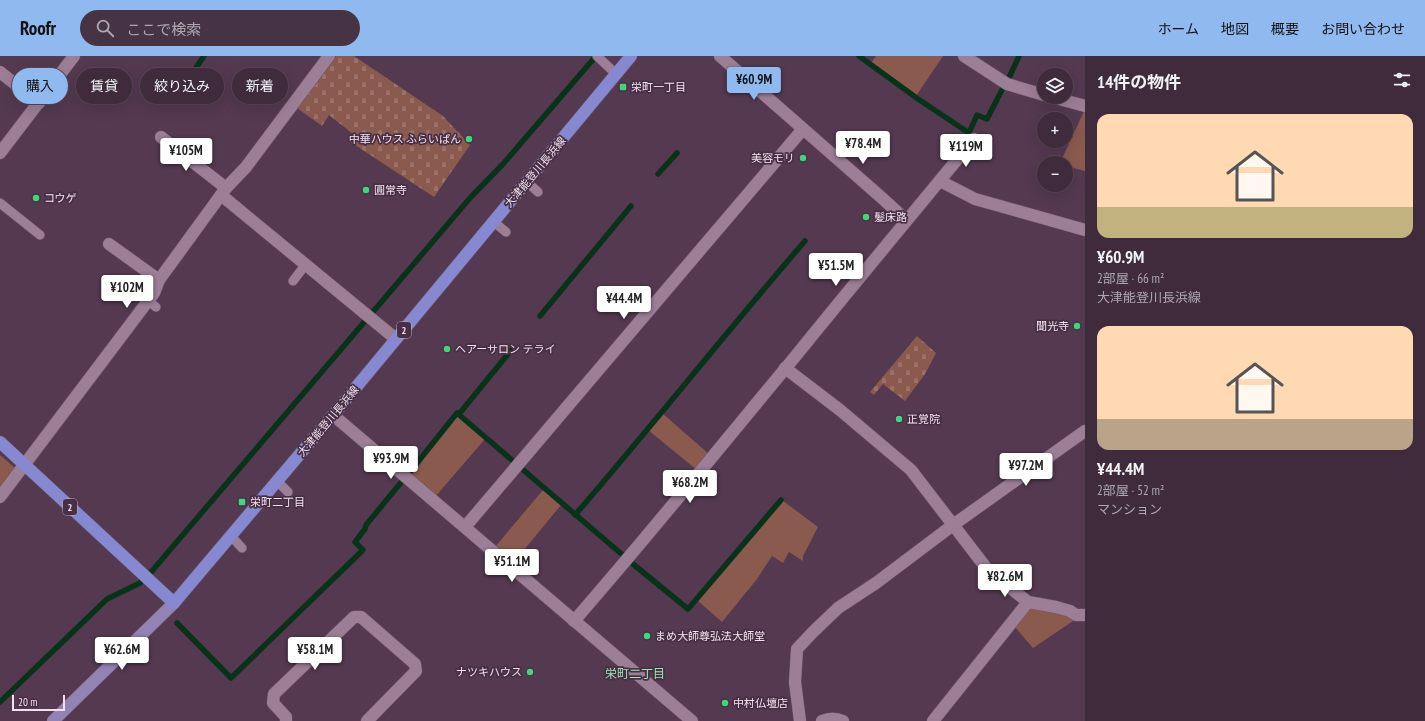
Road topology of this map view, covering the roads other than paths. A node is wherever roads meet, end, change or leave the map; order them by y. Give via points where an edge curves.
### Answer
1 (74, 56) edge
2 (329, 56) edge
3 (631, 56) edge
4 (720, 56) edge
5 (964, 56) edge
6 (598, 57) edge
7 (65, 68) edge
8 (0, 72) edge
9 (616, 74) junction
10 (12, 82) edge
11 (1037, 93) edge
12 (1073, 103) edge
13 (38, 104) edge
14 (1085, 106) edge
15 (803, 129) junction
16 (161, 137) dead end
17 (974, 139) dead end
18 (0, 153) edge
19 (940, 181) junction
20 (527, 182) junction
21 (224, 192) junction
22 (538, 192) dead end
23 (0, 203) edge
24 (906, 220) junction
25 (494, 222) junction
26 (1085, 230) edge
27 (506, 232) dead end
28 (40, 235) dead end
29 (110, 244) dead end
30 (306, 264) junction
31 (159, 280) junction
32 (293, 281) dead end
33 (396, 339) junction
34 (785, 368) junction
35 (333, 415) junction
36 (1085, 431) edge
37 (0, 442) edge
38 (24, 465) junction
39 (277, 481) junction
40 (288, 492) dead end
41 (0, 497) edge
42 (953, 525) junction
43 (465, 527) junction
44 (231, 536) junction
45 (242, 548) dead end
46 (1028, 602) junction
47 (174, 603) junction
48 (1085, 615) edge
49 (574, 621) junction
50 (364, 720) edge
51 (53, 721) edge
52 (286, 721) edge
53 (692, 721) edge
54 (800, 721) edge
55 (822, 721) edge
56 (843, 721) edge
57 (932, 721) edge

1 - 7 street
2 - 21 street via 246,167
3 - 9 main road, 大津能登川長浜線 / 2
4 - 15 street
5 - 11 street via 1007,84
6 - 9 lane
8 - 10 street
9 - 20 main road, 大津能登川長浜線 / 2
12 - 14 street
13 - 18 street
15 - 24 street
15 - 43 street
16 - 21 street
17 - 19 street
19 - 24 street
19 - 26 street via 975,199
20 - 22 lane
20 - 25 main road, 大津能登川長浜線 / 2
21 - 30 street
21 - 31 street
23 - 28 lane
24 - 34 street
25 - 27 lane
25 - 33 main road, 大津能登川長浜線 / 2
29 - 31 street
30 - 32 lane
30 - 33 street
31 - 38 street via 152,304
33 - 35 main road, 大津能登川長浜線 / 2
34 - 42 street via 911,470
34 - 49 street via 628,560
35 - 39 main road, 大津能登川長浜線 / 2
35 - 43 street
36 - 42 street
37 - 38 main road, 2
38 - 41 street
38 - 47 main road, 2 via 47,480 75,511 105,534 113,551 140,571
39 - 40 lane
39 - 44 main road, 大津能登川長浜線 / 2
42 - 46 street via 987,569
42 - 54 street via 838,608 797,649 795,682
43 - 49 street
44 - 45 lane
44 - 47 main road, 大津能登川長浜線 / 2
46 - 48 street via 1063,609 1076,615
46 - 57 street
47 - 51 street
49 - 53 street via 589,638
50 - 52 street via 416,671 415,664 362,617 354,617 274,694 270,702 286,717
55 - 56 street

